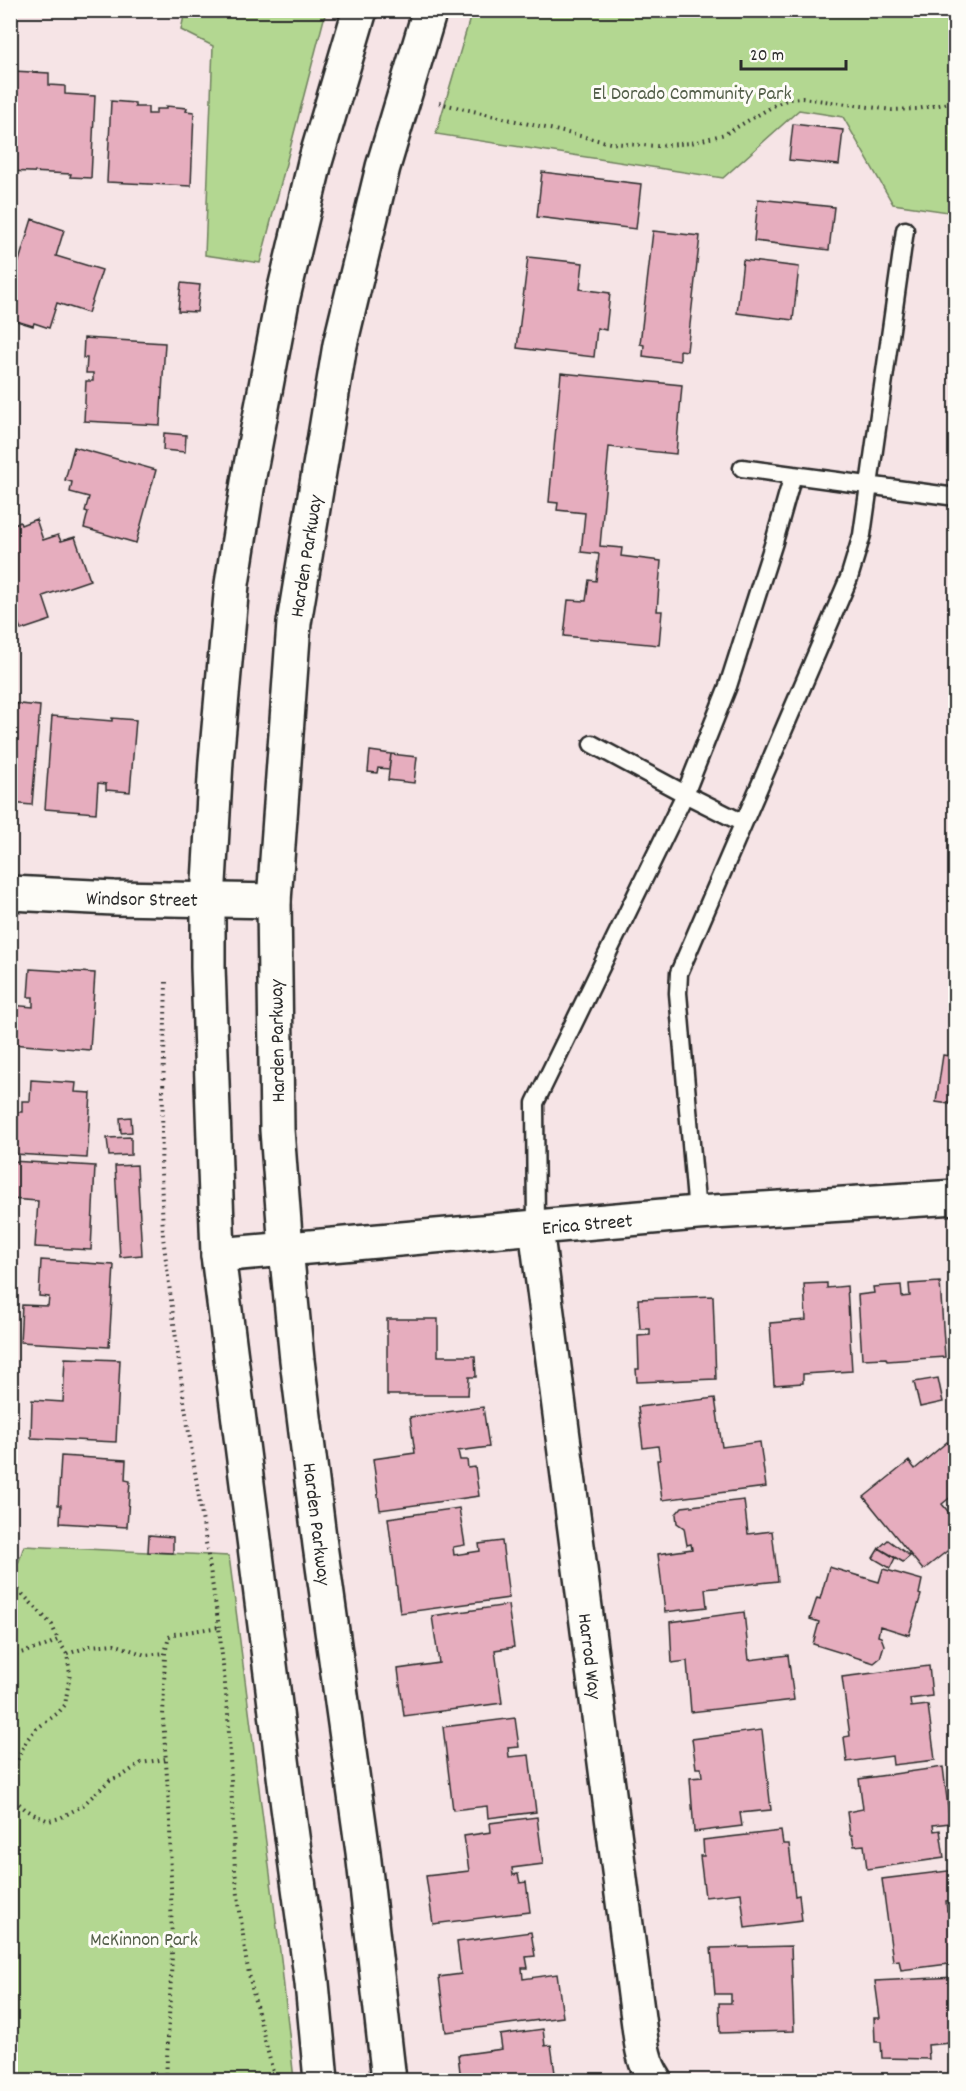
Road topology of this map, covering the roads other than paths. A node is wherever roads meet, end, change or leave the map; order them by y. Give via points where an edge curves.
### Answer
1 (360, 10) edge
2 (430, 10) edge
3 (905, 230) dead end
4 (742, 468) dead end
5 (793, 475) junction
6 (868, 485) junction
7 (956, 498) edge
8 (592, 744) dead end
9 (686, 794) junction
10 (743, 823) junction
11 (10, 893) edge
12 (208, 900) junction
13 (274, 902) junction
14 (956, 1197) edge
15 (697, 1213) junction
16 (536, 1228) junction
17 (286, 1249) junction
18 (219, 1255) junction
19 (321, 2080) edge
20 (389, 2080) edge
21 (655, 2080) edge

1 - 12 street via 315,162 284,289 249,476 232,584
2 - 13 street, Harden Parkway via 383,167 340,345 294,623
3 - 6 lane
4 - 5 lane
5 - 6 lane
5 - 9 lane via 728,686
6 - 7 lane
6 - 10 lane via 862,535 849,578
8 - 9 lane
9 - 10 lane
9 - 16 lane via 535,1103
10 - 15 lane via 677,982
11 - 12 street, Windsor Street
12 - 13 street, Windsor Street
12 - 18 street
13 - 17 street, Harden Parkway via 277,1130
14 - 15 street, Erica Street
15 - 16 street, Erica Street
16 - 17 street, Erica Street
16 - 21 street, Harrod Way via 639,2026 647,2068
17 - 18 street, Erica Street
17 - 20 street, Harden Parkway
18 - 19 street

